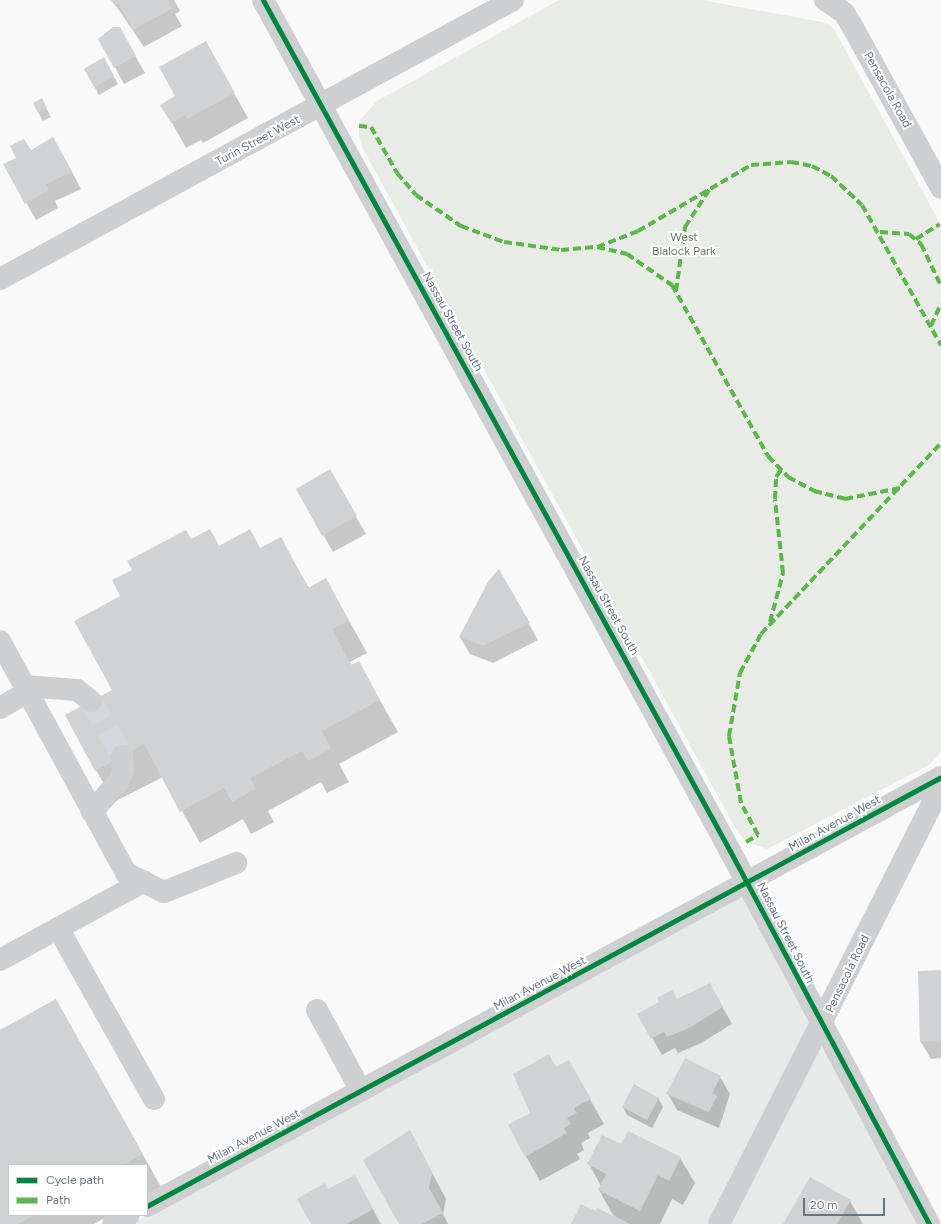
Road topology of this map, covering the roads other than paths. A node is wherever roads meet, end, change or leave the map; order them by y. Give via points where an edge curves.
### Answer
1 (264, 0) edge
2 (513, 0) edge
3 (824, 0) edge
4 (323, 106) junction
5 (941, 188) edge
6 (0, 279) edge
7 (0, 641) edge
8 (26, 689) junction
9 (91, 701) tunnel mouth
10 (0, 708) edge
11 (122, 756) tunnel mouth
12 (941, 777) edge
13 (941, 786) edge
14 (92, 812) junction
15 (236, 863) dead end
16 (144, 882) junction
17 (748, 884) junction
18 (58, 928) junction
19 (0, 960) edge
20 (317, 1010) dead end
21 (822, 1027) junction
22 (361, 1091) junction
23 (154, 1099) dead end
24 (148, 1205) edge
25 (127, 1216) edge
26 (112, 1224) edge
27 (719, 1224) edge
28 (929, 1224) edge

1 - 4 street, Nassau Street South
2 - 4 street, Turin Street West
3 - 5 street, Pensacola Road via 844,13 851,24
4 - 6 street, Turin Street West
4 - 17 street, Nassau Street South
7 - 8 street
8 - 9 street via 76,690
8 - 10 street
8 - 14 street
11 - 14 street via 123,770 119,781
12 - 17 street, Milan Avenue West
13 - 21 street, Pensacola Road
14 - 16 street via 126,873
15 - 16 street via 164,892
16 - 18 street
17 - 21 street, Nassau Street South
17 - 22 street, Milan Avenue West
18 - 19 street
18 - 23 street
20 - 22 street
21 - 27 street, Pensacola Road
21 - 28 street, Nassau Street South
22 - 24 street, Milan Avenue West
25 - 26 street

